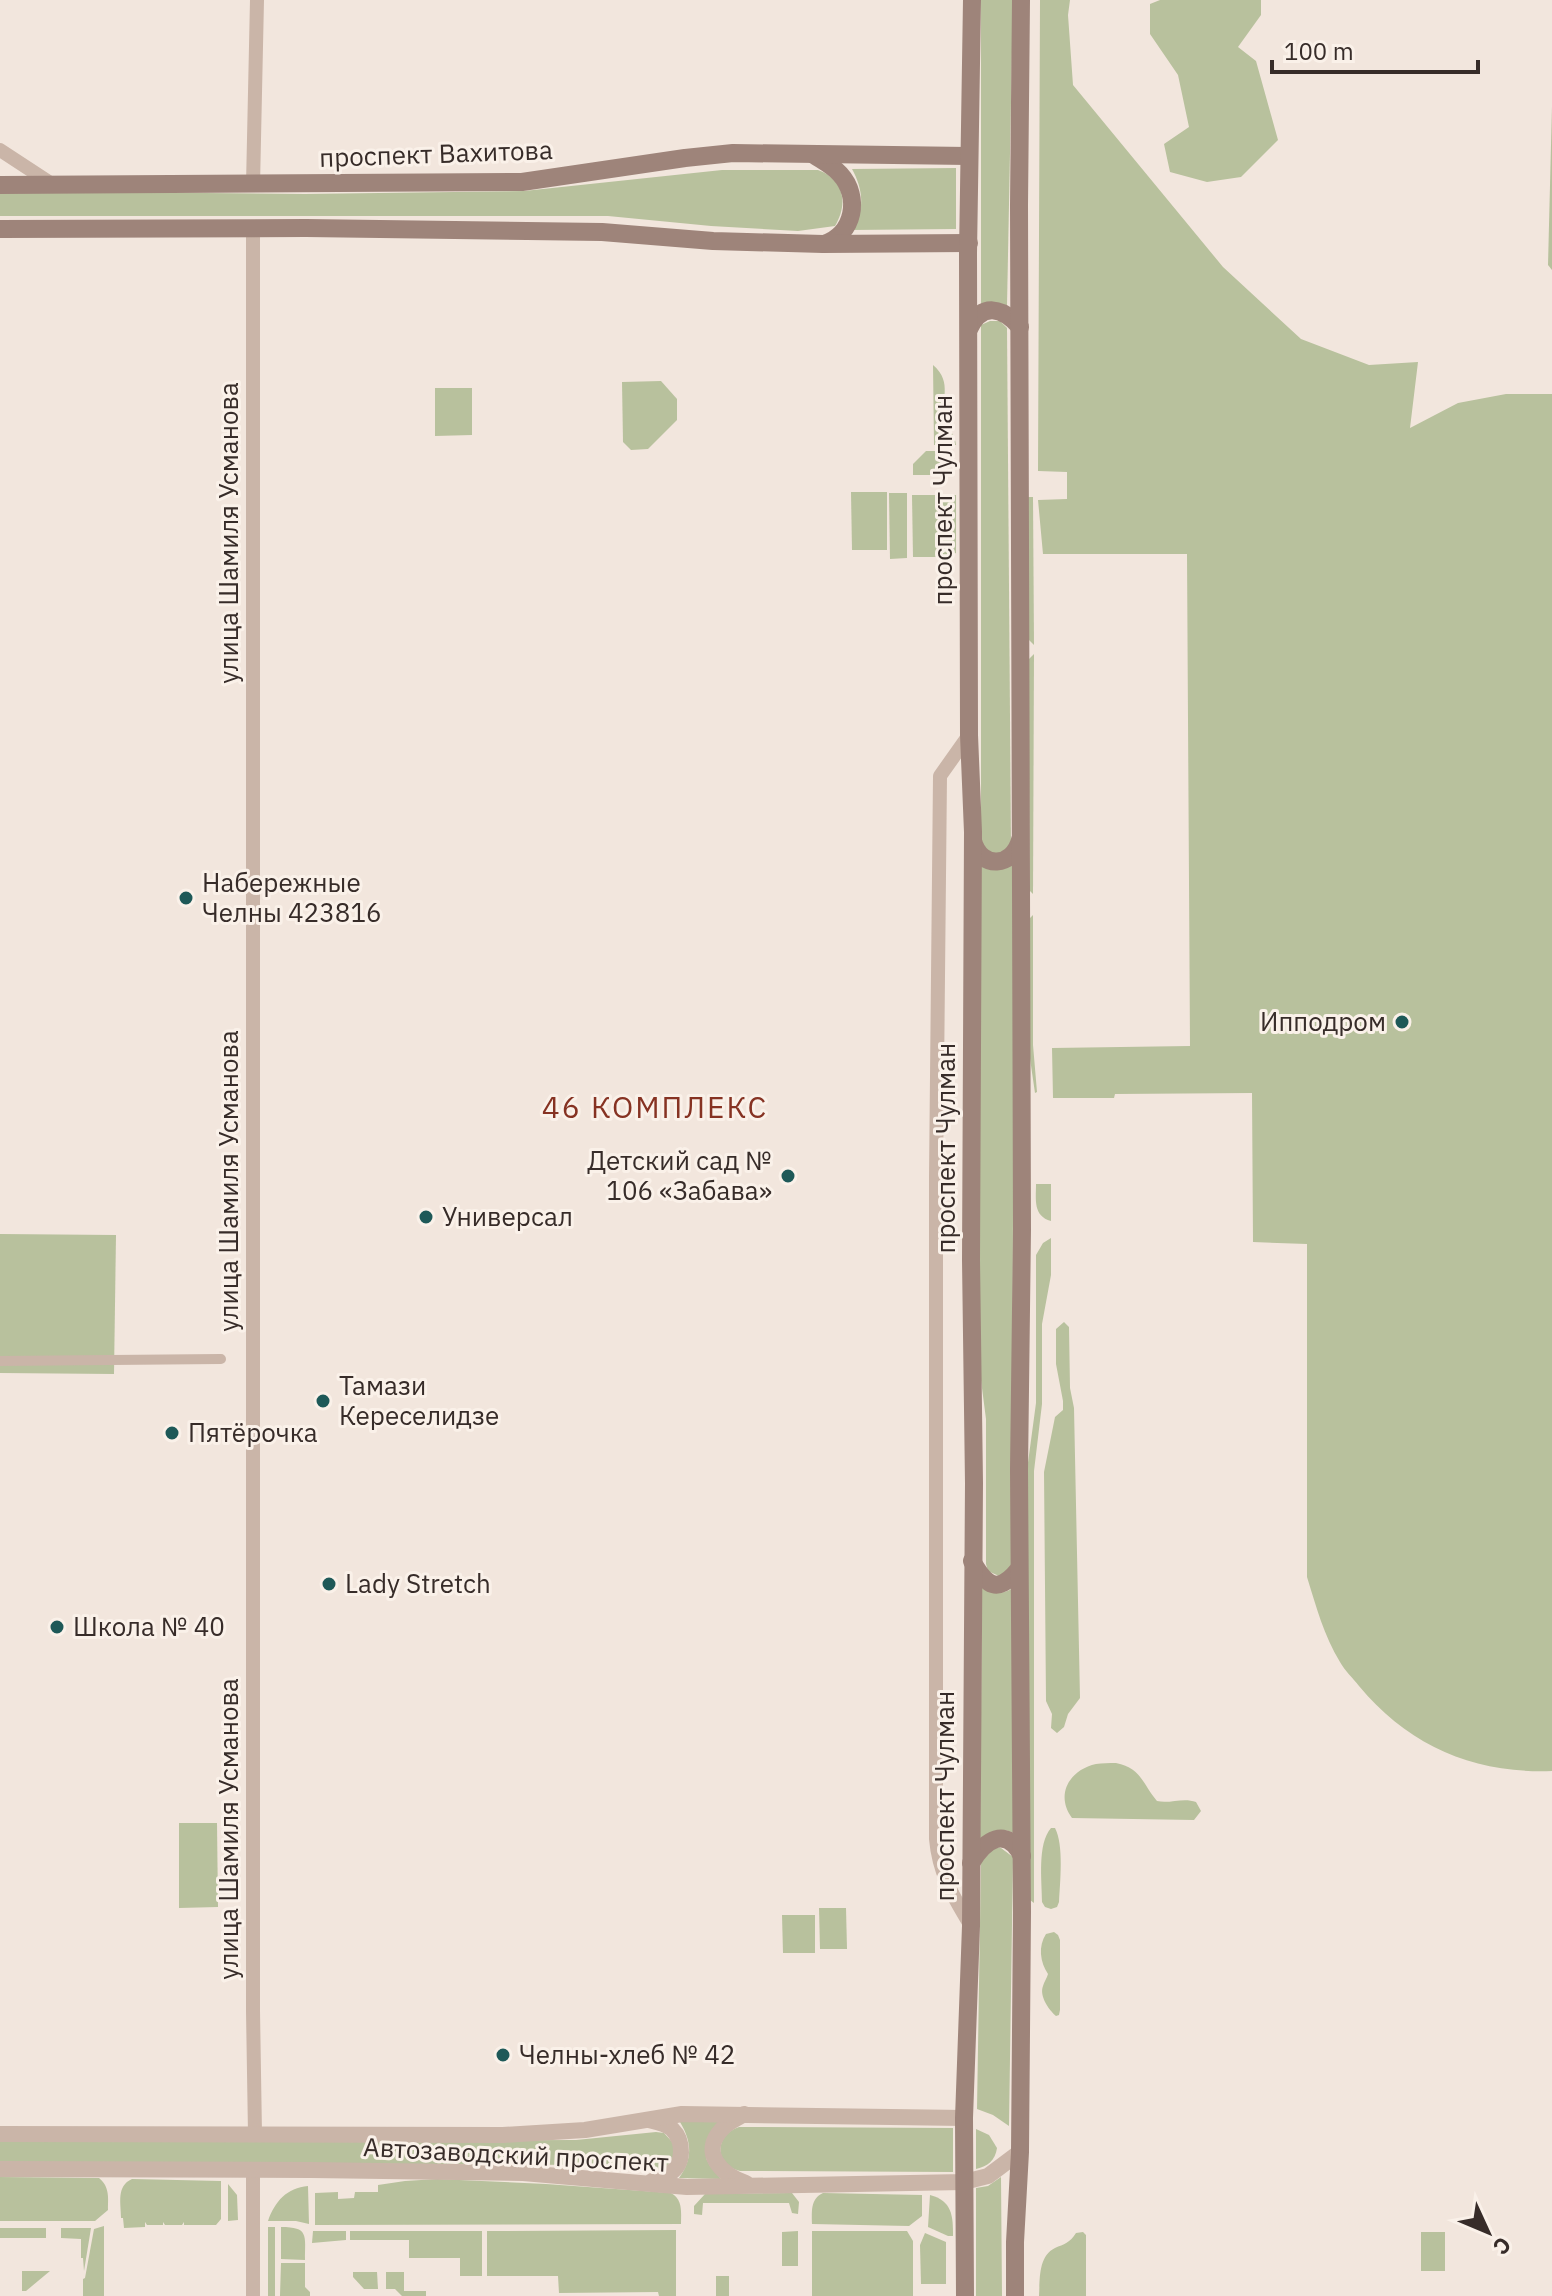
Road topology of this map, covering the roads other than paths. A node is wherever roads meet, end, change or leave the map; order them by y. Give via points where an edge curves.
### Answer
1 (257, 0) edge
2 (972, 0) edge
3 (1021, 0) edge
4 (0, 150) edge
5 (811, 153) junction
6 (968, 156) junction
7 (0, 185) edge
8 (253, 185) junction
9 (56, 186) junction
10 (253, 228) junction
11 (0, 229) edge
12 (969, 243) junction
13 (823, 244) junction
14 (1020, 327) junction
15 (969, 329) junction
16 (969, 735) junction
17 (1021, 836) junction
18 (973, 841) junction
19 (221, 1359) dead end
20 (0, 1361) edge
21 (972, 1561) junction
22 (1019, 1569) junction
23 (1022, 1856) junction
24 (971, 1863) junction
25 (971, 1926) junction
26 (746, 2113) junction
27 (964, 2118) junction
28 (647, 2120) junction
29 (0, 2134) edge
30 (255, 2134) junction
31 (1020, 2152) junction
32 (0, 2169) edge
33 (253, 2171) junction
34 (964, 2182) junction
35 (645, 2184) junction
36 (750, 2185) junction
37 (253, 2296) edge
38 (965, 2296) edge
39 (1015, 2296) edge

1 - 8 street
2 - 6 main road, проспект Чулман
3 - 14 main road
4 - 9 street
5 - 6 main road, проспект Вахитова
5 - 8 main road, проспект Вахитова via 733,153 522,182
5 - 13 main road via 840,174 852,195 847,226
6 - 12 main road, проспект Чулман
7 - 9 main road, проспект Вахитова
8 - 9 main road, проспект Вахитова
10 - 11 main road
10 - 13 main road via 602,232
10 - 30 street, улица Шамиля Усманова
12 - 13 main road
12 - 15 main road, проспект Чулман
14 - 15 main road via 1009,315 989,310 975,317
14 - 17 main road
15 - 16 main road, проспект Чулман
16 - 18 main road, проспект Чулман
16 - 25 street via 940,776 936,1839 938,1863
17 - 18 main road via 1003,860 984,859
17 - 22 main road
18 - 21 main road, проспект Чулман
19 - 20 street
21 - 22 main road via 991,1584 1009,1581
21 - 24 main road, проспект Чулман
22 - 23 main road
23 - 24 main road via 1011,1841 993,1839
23 - 31 main road
24 - 25 main road, проспект Чулман
25 - 27 main road, проспект Чулман
26 - 27 street, Автозаводский проспект
26 - 28 street, Автозаводский проспект
26 - 36 street via 724,2126 713,2145 722,2171
27 - 34 main road, проспект Чулман
28 - 30 street, Автозаводский проспект via 503,2135
28 - 35 street via 673,2130 682,2150 669,2175
29 - 30 street, Автозаводский проспект
31 - 34 street, Автозаводский проспект via 988,2176
31 - 39 main road
32 - 33 street, Автозаводский проспект
33 - 35 street, Автозаводский проспект via 523,2173
33 - 37 street
34 - 36 street, Автозаводский проспект
34 - 38 main road, проспект Чулман
35 - 36 street, Автозаводский проспект

